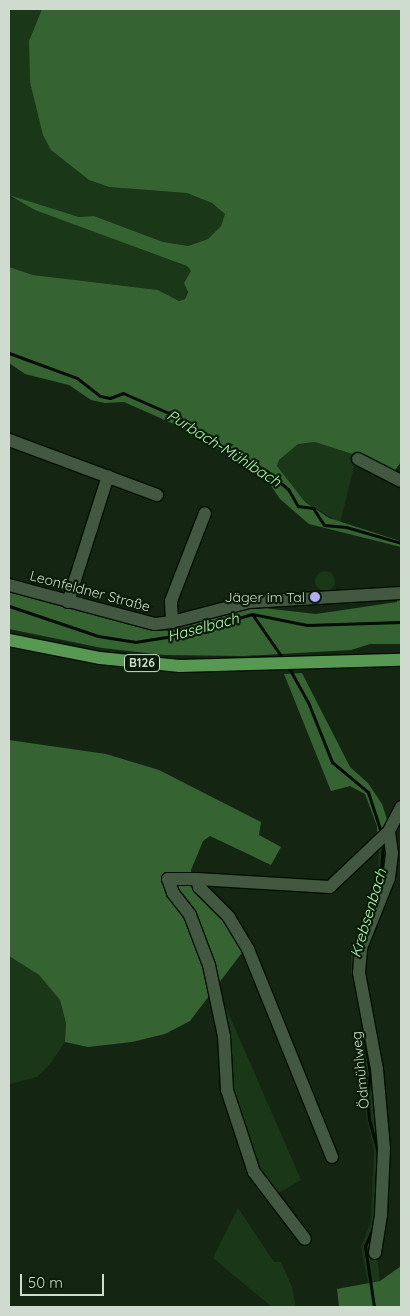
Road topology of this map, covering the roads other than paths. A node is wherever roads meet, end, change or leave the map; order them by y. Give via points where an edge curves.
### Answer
1 (9, 440) edge
2 (358, 459) dead end
3 (108, 476) junction
4 (401, 481) edge
5 (157, 495) dead end
6 (204, 513) dead end
7 (9, 585) edge
8 (401, 593) edge
9 (68, 602) junction
10 (172, 622) junction
11 (9, 640) edge
12 (401, 660) edge
13 (401, 807) edge
14 (384, 836) junction
15 (197, 879) junction
16 (332, 1157) dead end
17 (304, 1239) dead end
18 (376, 1253) dead end

1 - 3 street
2 - 4 street
3 - 5 street
3 - 9 street
6 - 10 street via 171,601
7 - 9 street, Leonfeldner Straße
8 - 10 street, Leonfeldner Straße via 249,602
9 - 10 street, Leonfeldner Straße via 147,622
11 - 12 main road, B126 via 139,663 204,666
13 - 14 street
14 - 15 street via 330,887
14 - 18 street, Ödmühlweg via 392,853 389,878 361,948 359,968 377,1069 384,1148
15 - 16 street via 199,887 229,917 248,948
15 - 17 street via 168,878 173,893 197,930 209,965 224,1036 225,1074 230,1098 254,1172

